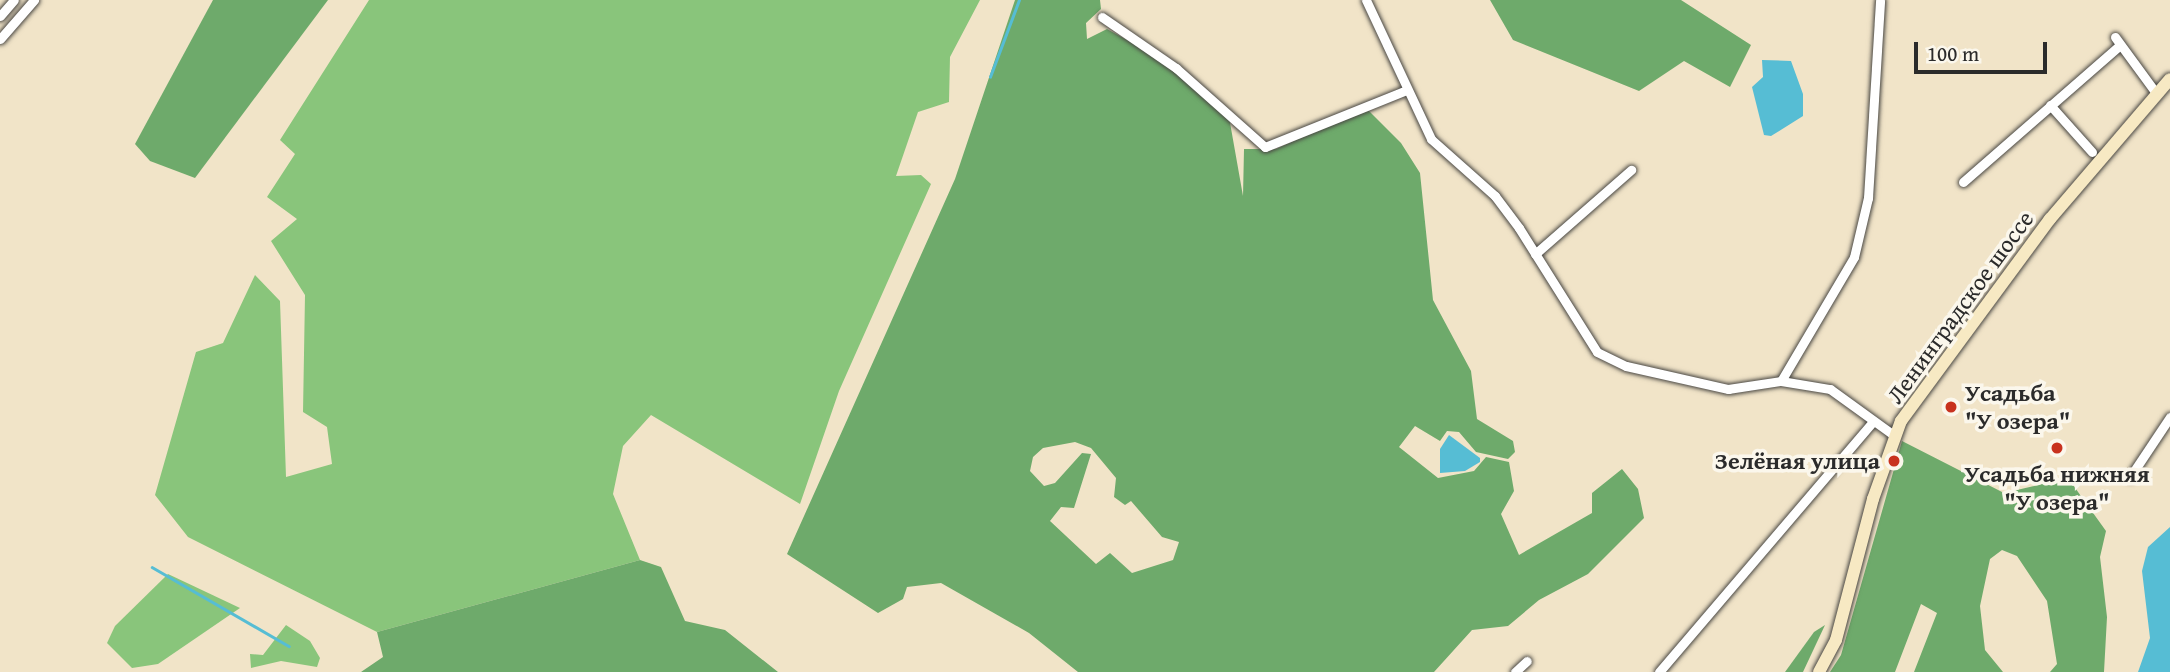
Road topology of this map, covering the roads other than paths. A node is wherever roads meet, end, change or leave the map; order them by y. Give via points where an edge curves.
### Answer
1 (13, 0) edge
2 (34, 0) edge
3 (1366, 0) edge
4 (1880, 0) edge
5 (0, 16) edge
6 (1102, 18) dead end
7 (0, 39) edge
8 (2170, 79) edge
9 (1407, 90) junction
10 (2155, 93) junction
11 (2050, 105) junction
12 (2092, 152) dead end
13 (1631, 170) dead end
14 (1963, 182) dead end
15 (1535, 254) junction
16 (1781, 381) junction
17 (2170, 417) edge
18 (1872, 423) junction
19 (1895, 436) junction
20 (2130, 477) dead end
21 (1527, 661) dead end
22 (1514, 672) edge
23 (1659, 672) edge
24 (1819, 672) edge

1 - 5 street
2 - 7 street
3 - 9 street
4 - 16 street via 1868,198 1854,257
6 - 9 street via 1175,68 1265,147
8 - 10 main road, Ленинградское шоссе
9 - 15 street via 1431,139 1494,196
10 - 11 street via 2117,41
10 - 19 main road, Ленинградское шоссе via 2013,268
11 - 12 street
11 - 14 street
13 - 15 street
15 - 16 street via 1597,352 1626,366 1728,388
16 - 18 street via 1830,389
17 - 20 street
18 - 19 street
18 - 23 street
19 - 24 main road, Ленинградское шоссе via 1836,640
21 - 22 street

